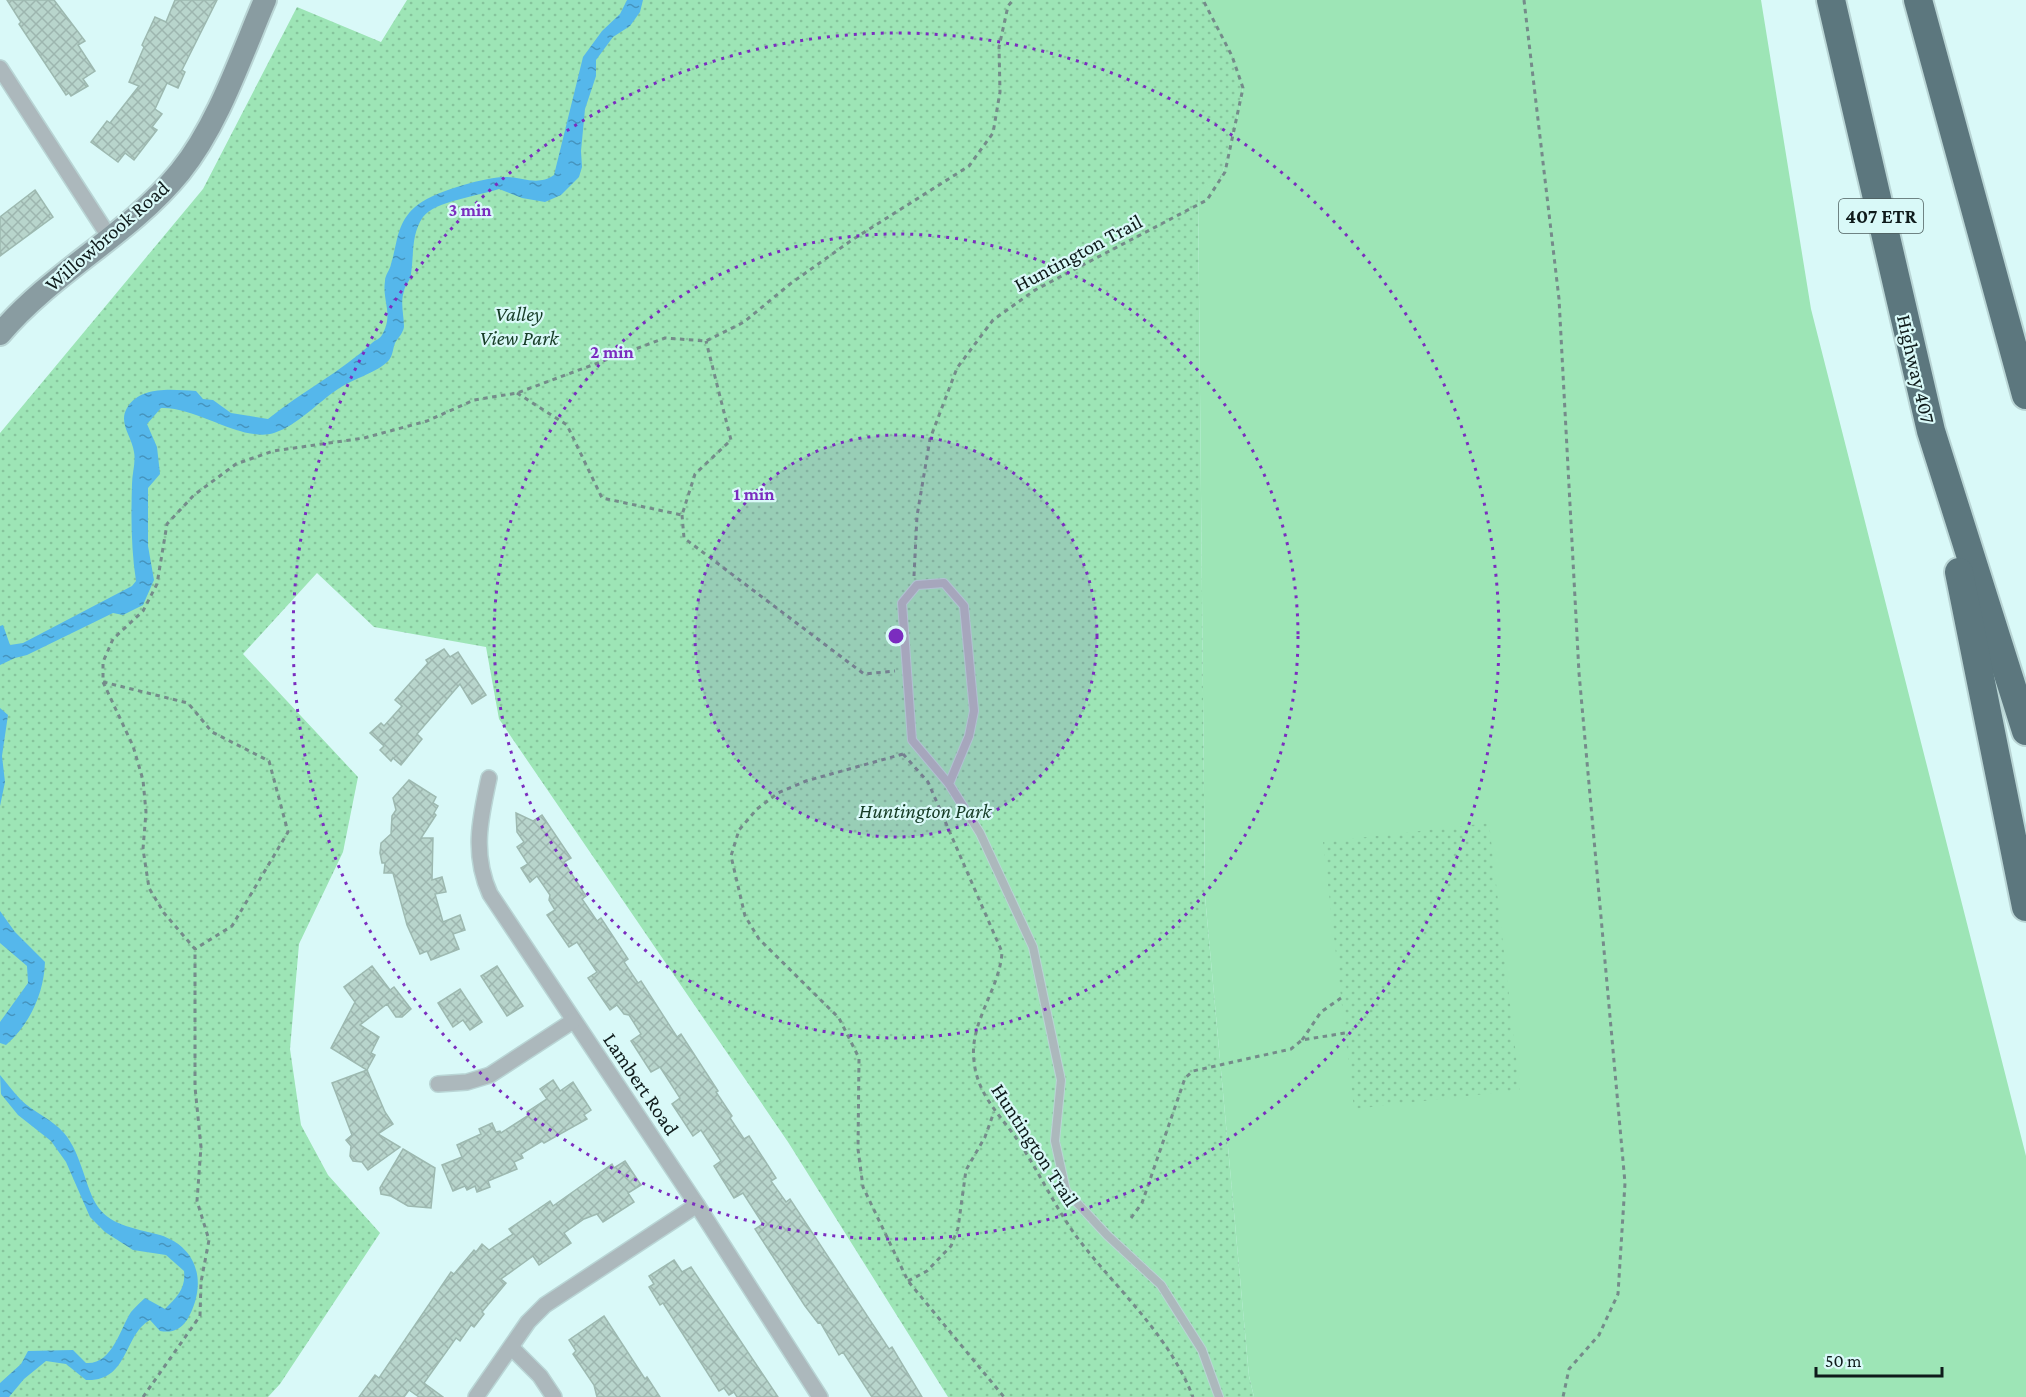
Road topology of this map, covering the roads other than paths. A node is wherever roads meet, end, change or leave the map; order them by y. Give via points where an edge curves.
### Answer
1 (265, 0) edge
2 (1831, 0) edge
3 (1918, 0) edge
4 (0, 68) edge
5 (110, 238) junction
6 (0, 334) edge
7 (2026, 395) edge
8 (1931, 431) junction
9 (2026, 731) edge
10 (489, 778) dead end
11 (949, 784) junction
12 (2026, 907) edge
13 (573, 1021) junction
14 (438, 1084) dead end
15 (697, 1205) junction
16 (512, 1348) junction
17 (476, 1397) edge
18 (554, 1397) edge
19 (820, 1397) edge
20 (1220, 1397) edge

1 - 5 street, Willowbrook Road via 196,150 161,193
2 - 8 highway, Highway 407 / 407 ETR
3 - 7 highway
4 - 5 street
5 - 6 street, Willowbrook Road via 36,297
8 - 9 highway, Highway 407 / 407 ETR
8 - 12 highway
10 - 13 street, Lambert Road via 478,831 485,883
11 - 11 lane via 969,736 974,711 964,606 944,583 917,585 902,603 912,740
11 - 20 lane via 980,832 1033,946 1061,1080 1055,1141 1066,1191 1161,1285 1202,1350
13 - 14 street via 490,1075
13 - 15 street, Lambert Road
15 - 16 street via 545,1305 528,1322
15 - 19 street, Lambert Road
16 - 17 street
16 - 18 street via 540,1376

